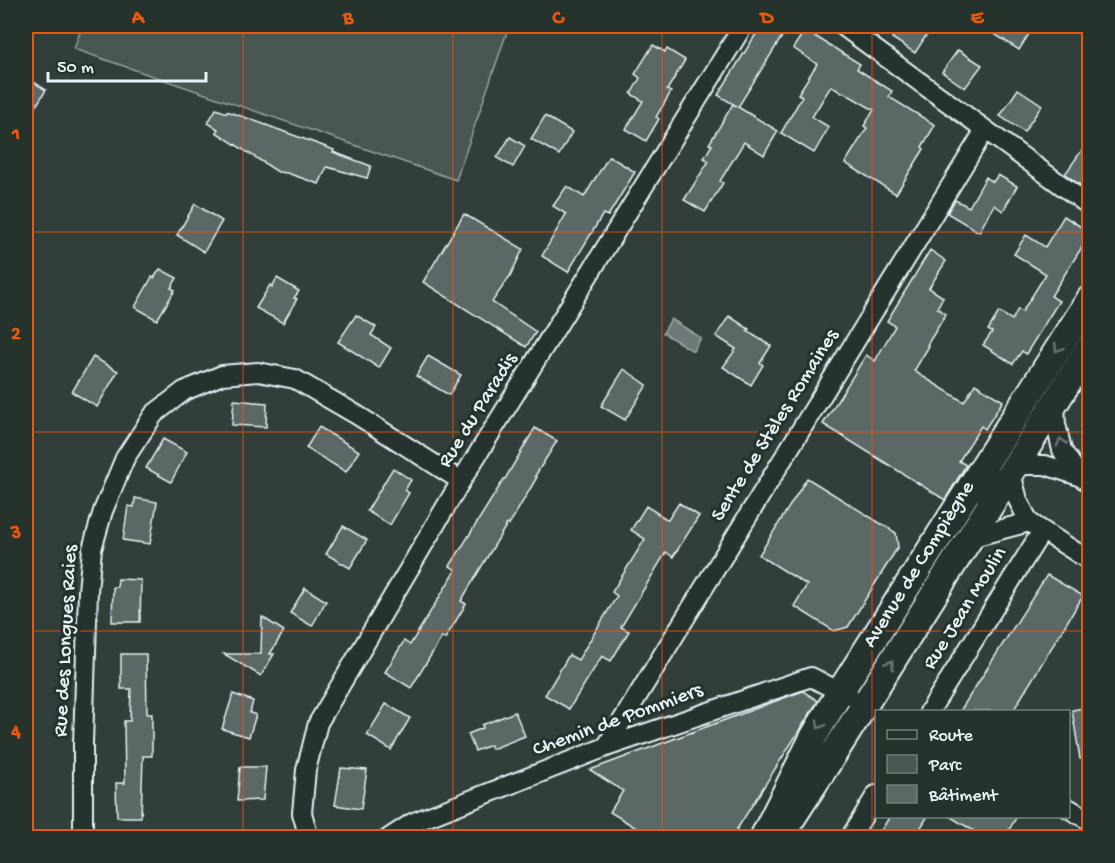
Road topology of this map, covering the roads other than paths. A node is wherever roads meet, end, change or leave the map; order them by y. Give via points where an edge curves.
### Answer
1 (743, 26) edge
2 (843, 26) edge
3 (985, 130) junction
4 (1089, 206) edge
5 (1089, 299) edge
6 (1089, 346) edge
7 (1027, 399) junction
8 (1055, 404) junction
9 (1011, 473) junction
10 (1084, 479) edge
11 (461, 482) junction
12 (962, 498) junction
13 (1035, 526) junction
14 (969, 538) junction
15 (1089, 561) edge
16 (840, 692) junction
17 (866, 701) junction
18 (930, 710) edge
19 (606, 747) junction
20 (875, 797) edge
21 (1070, 809) edge
22 (1089, 821) edge
23 (83, 837) edge
24 (309, 837) edge
25 (388, 837) edge
26 (763, 837) edge
27 (779, 837) edge
28 (850, 837) edge

1 - 11 street, Rue du Paradis
2 - 3 street
3 - 4 street
3 - 19 street, Sente de Stèles Romaines
5 -> 7 main road, Avenue de Compiègne
6 - 8 main road, Avenue de Compiègne
7 - 9 street
7 - 12 main road, Avenue de Compiègne
8 - 9 main road, Avenue de Compiègne
10 -> 8 street via 1062,450
9 - 10 street via 1024,465 1046,465
9 - 12 street
9 - 13 street via 1018,500
9 - 14 main road, Avenue de Compiègne
11 - 23 street, Rue des Longues Raies via 295,379 258,372 222,375 184,391 154,414 125,458 92,549 83,732
11 - 24 street, Rue du Paradis via 318,723 306,770 302,813
12 - 16 main road, Avenue de Compiègne
13 - 14 street
13 - 15 street
13 - 18 street, Rue Jean Moulin
17 -> 14 main road, Avenue de Compiègne
16 - 17 street, Chemin de Pommiers
16 - 19 street, Chemin de Pommiers via 811,676
16 -> 26 main road, Avenue de Compiègne
17 - 27 main road, Avenue de Compiègne
19 - 25 street, Chemin de Pommiers via 412,823
20 - 28 street
21 - 22 street

